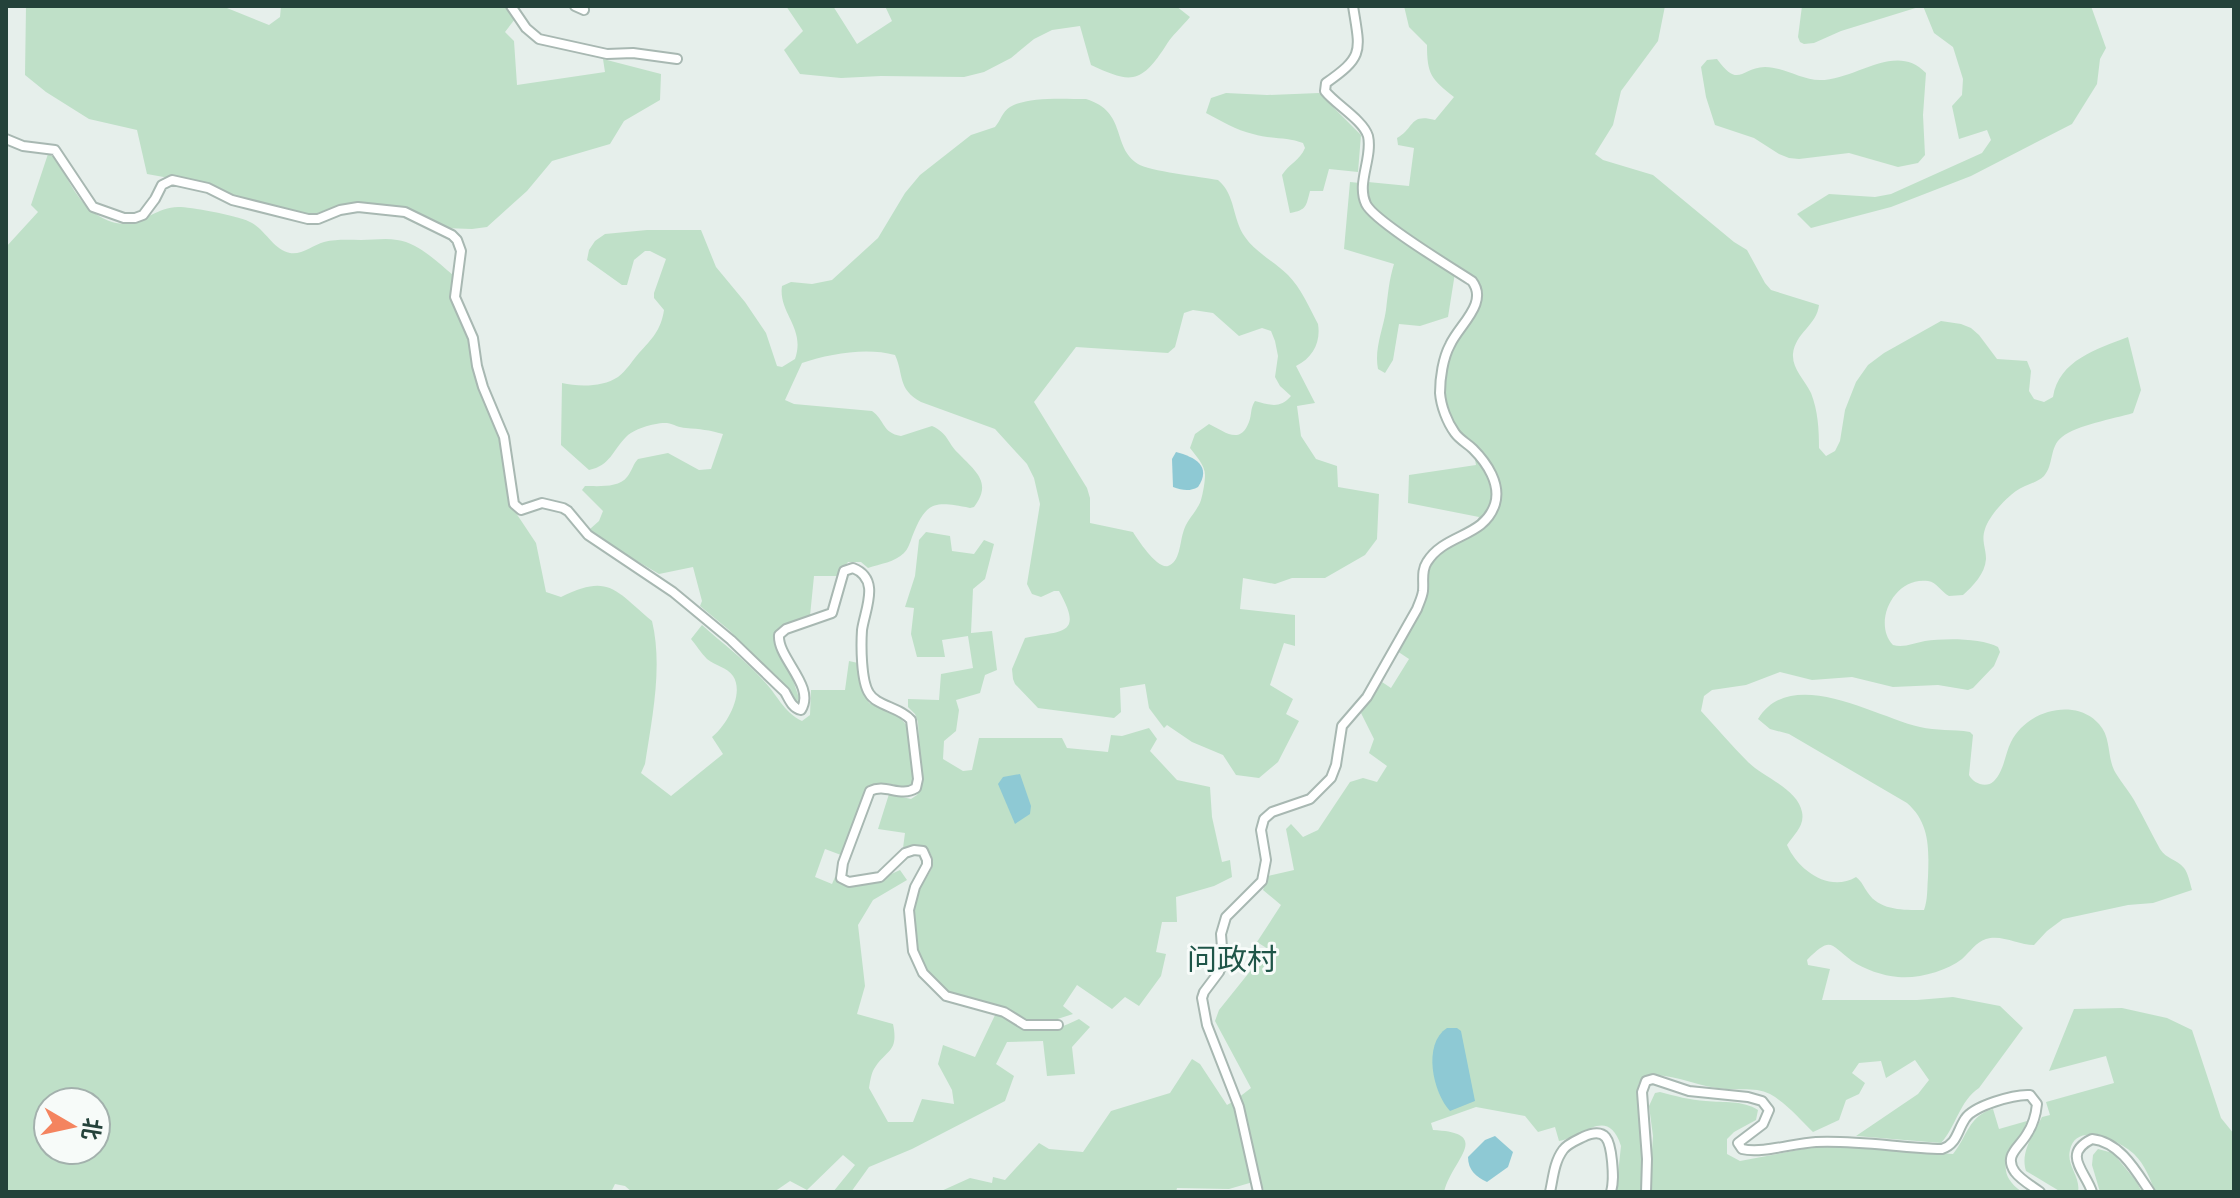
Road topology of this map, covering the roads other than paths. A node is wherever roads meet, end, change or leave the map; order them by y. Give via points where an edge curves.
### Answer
1 (511, 6) edge
2 (1353, 6) edge
3 (677, 59) dead end
4 (6, 139) edge
5 (1058, 1025) dead end
6 (1258, 1192) edge
7 (1550, 1192) edge
8 (1611, 1192) edge
9 (1646, 1192) edge
10 (2040, 1192) edge
11 (2092, 1192) edge
12 (2150, 1192) edge

1 - 3 street via 539,39 607,54
2 - 6 street via 1357,53 1326,83 1325,91 1366,132 1363,193 1370,211 1476,287 1477,303 1448,347 1440,397 1455,433 1491,473 1496,496 1485,523 1444,545 1424,565 1417,609 1367,697 1341,730 1332,775 1310,799 1264,819 1262,881 1222,928 1223,962 1202,998 1239,1107
4 - 5 street via 55,150 93,207 124,218 143,215 162,185 172,180 308,219 355,207 405,212 452,235 461,251 455,297 504,437 514,504 521,510 542,503 568,511 588,535 673,592 731,640 798,709 803,708 804,692 780,648 779,635 832,613 844,571 861,572 870,592 862,639 866,688 872,698 911,720 918,779 908,792 881,787 870,791 841,878 849,882 880,877 905,853 923,851 927,865 909,910 913,951 923,973 946,996 1004,1012 1025,1025
7 - 8 street via 1564,1148 1597,1133 1611,1145
9 - 10 street via 1642,1092 1646,1081 1653,1079 1689,1091 1765,1103 1766,1121 1738,1143 1756,1152 1818,1142 1942,1149 1953,1143 1965,1118 1976,1109 2030,1095 2037,1104 2034,1120 2013,1149 2011,1163 2016,1174
11 - 12 street via 2077,1159 2080,1148 2092,1139 2110,1144

